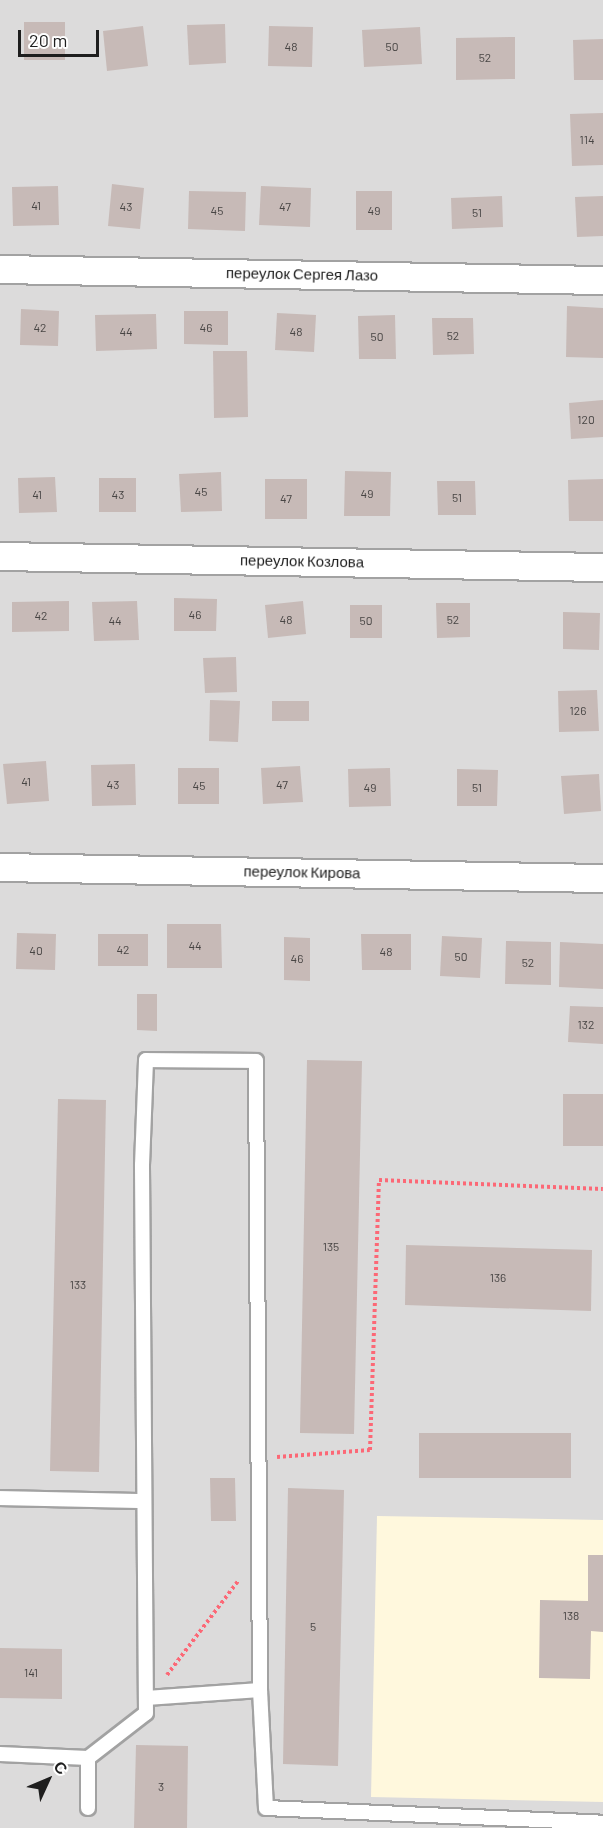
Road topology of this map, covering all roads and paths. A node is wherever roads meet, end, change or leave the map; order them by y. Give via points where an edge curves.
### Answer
1 (0, 268) edge
2 (603, 280) edge
3 (0, 556) edge
4 (603, 567) edge
5 (0, 867) edge
6 (603, 878) edge
7 (603, 1189) edge
8 (258, 1458) junction
9 (0, 1498) edge
10 (143, 1501) junction
11 (243, 1575) dead end
12 (146, 1682) junction
13 (260, 1690) junction
14 (146, 1698) junction
15 (0, 1754) edge
16 (88, 1758) junction
17 (88, 1808) dead end
18 (603, 1823) edge

1 - 2 street, переулок Сергея Лазо
3 - 4 street, переулок Козлова
5 - 6 street, переулок Кирова
7 - 8 path via 379,1180 370,1450
8 - 10 lane via 256,1061 146,1060 142,1165
8 - 13 lane
9 - 10 lane
10 - 12 lane
11 - 12 path via 169,1675
12 - 14 lane
13 - 14 lane
13 - 18 lane via 266,1808
14 - 16 lane via 146,1713
15 - 16 lane
16 - 17 lane

